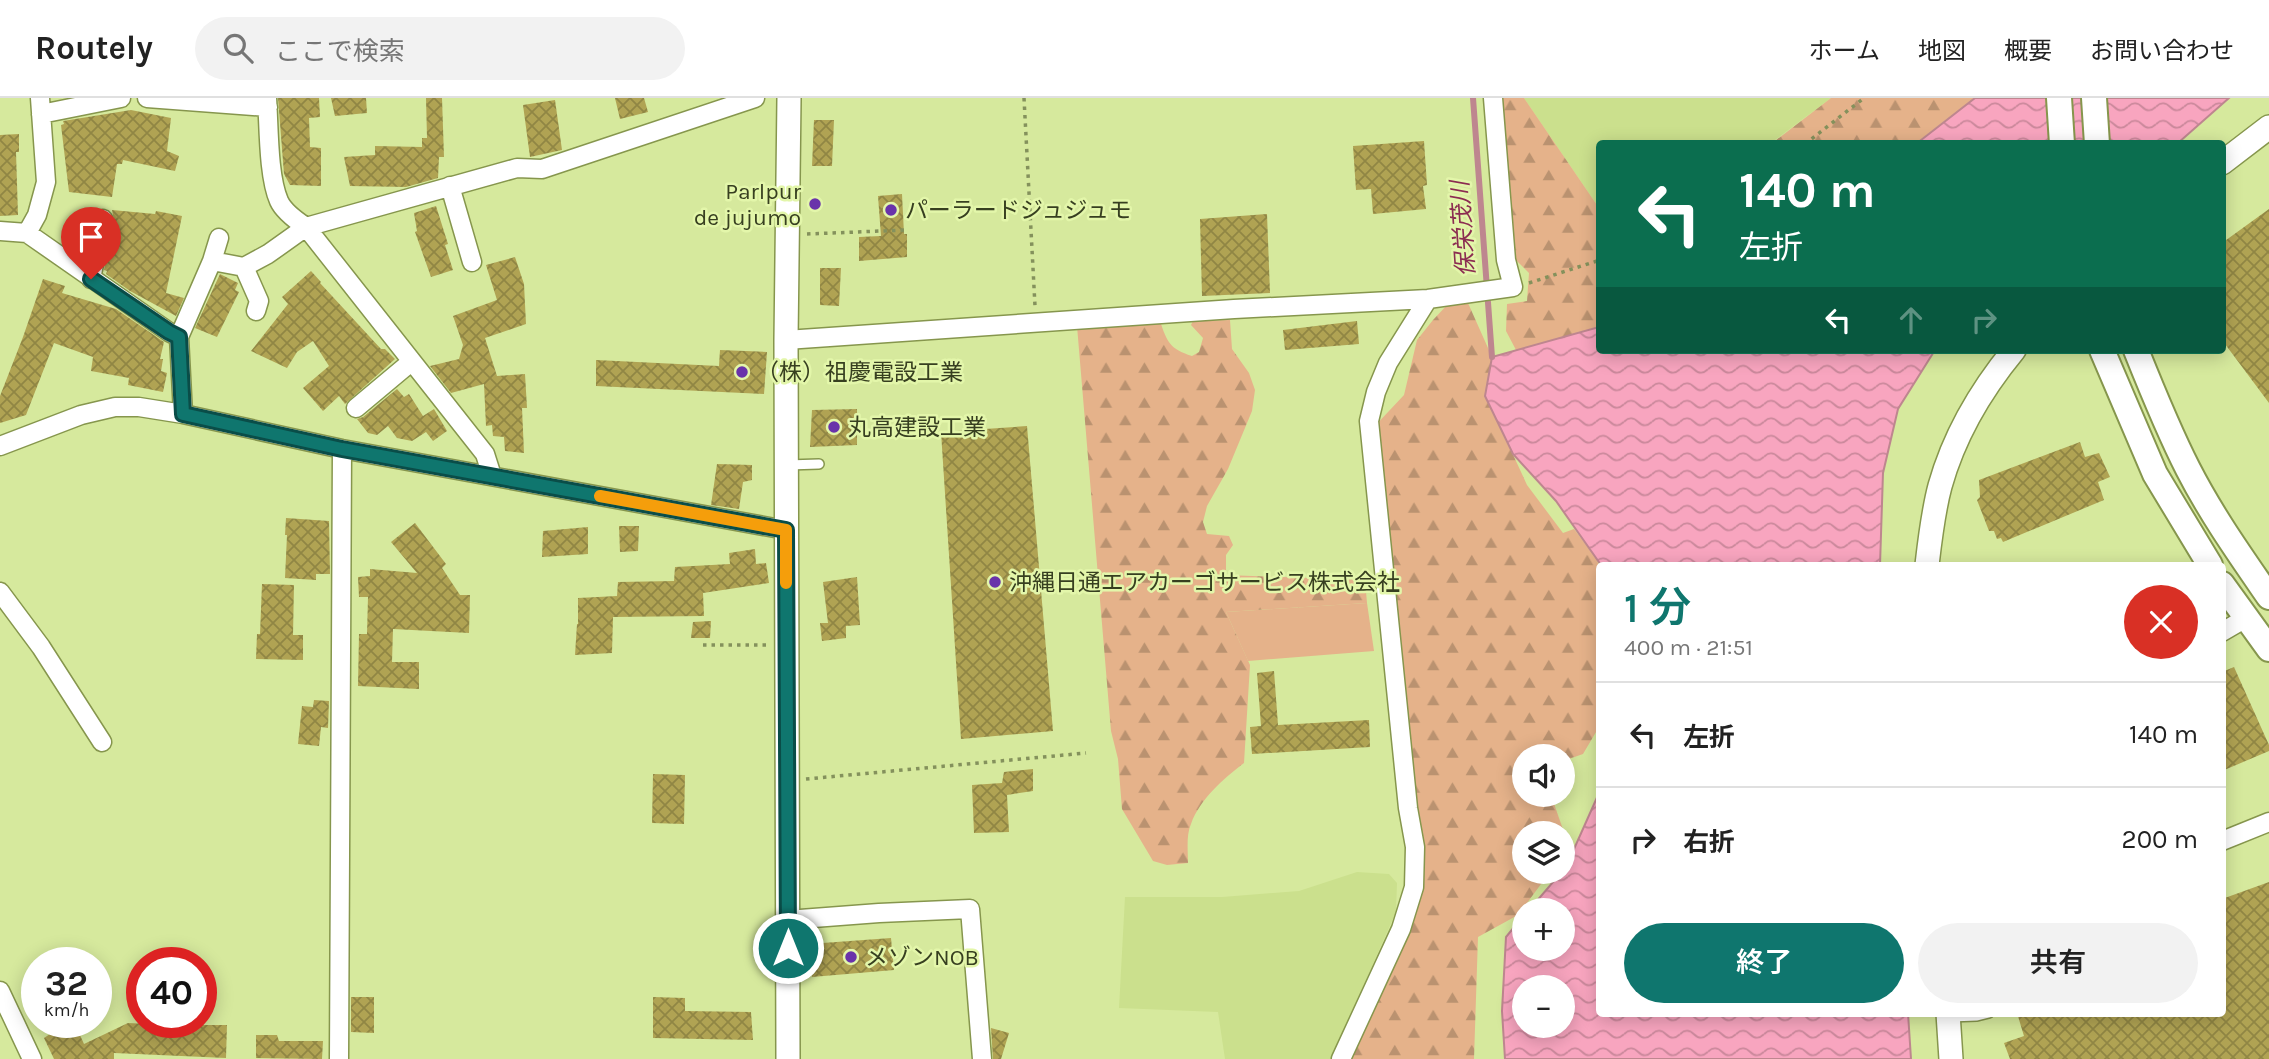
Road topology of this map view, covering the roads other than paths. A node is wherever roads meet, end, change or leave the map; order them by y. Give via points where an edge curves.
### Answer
1 (121, 98) edge
2 (147, 98) edge
3 (755, 98) edge
4 (789, 98) edge
5 (1493, 98) edge
6 (2059, 98) edge
7 (2094, 98) edge
8 (267, 102) edge
9 (41, 106) edge
10 (2269, 127) edge
11 (2062, 140) edge
12 (2097, 140) edge
13 (2226, 160) edge
14 (450, 186) junction
15 (103, 219) dead end
16 (306, 228) junction
17 (0, 232) edge
18 (27, 233) junction
19 (219, 238) dead end
20 (212, 261) junction
21 (472, 262) dead end
22 (244, 267) junction
23 (91, 279) junction
24 (1428, 299) junction
25 (256, 311) dead end
26 (179, 337) junction
27 (786, 340) junction
28 (2011, 354) edge
29 (2104, 354) edge
30 (2138, 354) edge
31 (411, 362) junction
32 (356, 408) dead end
33 (183, 414) junction
34 (0, 446) edge
35 (342, 449) junction
36 (819, 464) dead end
37 (786, 465) junction
38 (492, 476) junction
39 (786, 530) junction
40 (1927, 562) edge
41 (2208, 562) edge
42 (2226, 590) edge
43 (0, 592) edge
44 (2269, 597) edge
45 (2246, 618) junction
46 (2226, 630) edge
47 (2269, 649) edge
48 (102, 742) dead end
49 (2269, 822) edge
50 (2226, 839) edge
51 (788, 920) junction
52 (1, 995) edge
53 (1948, 1017) edge
54 (32, 1059) edge
55 (339, 1059) edge
56 (788, 1059) edge
57 (982, 1059) edge
58 (1341, 1059) edge
59 (1951, 1059) edge

1 - 9 street
2 - 8 street
3 - 14 street via 542,169 517,168
4 - 27 street
5 - 24 street via 1506,260 1513,287
6 - 11 main road
7 - 12 main road
8 - 16 street via 272,174 279,202
9 - 18 street via 46,182
10 - 13 street
14 - 16 street
14 - 21 street
15 - 23 street
16 - 22 street
16 - 31 street
17 - 18 street
18 - 23 street
19 - 20 street
20 - 22 street
20 - 26 street
22 - 25 street via 259,301
23 - 26 street
24 - 27 street
24 - 58 street via 1388,363 1369,421 1415,847 1414,887 1401,929
26 - 33 street
27 - 37 street
28 - 40 street via 1970,414 1950,458 1940,486
29 - 41 main road via 2154,474
30 - 44 main road via 2189,471
31 - 32 street
31 - 38 street via 485,454
33 - 34 street via 115,407
33 - 35 street
35 - 38 street
35 - 55 street
36 - 37 lane
37 - 39 street
38 - 39 street
39 - 51 street
42 - 45 main road
43 - 48 street
45 - 46 street
45 - 47 main road
49 - 50 street
51 - 56 street
51 - 57 street via 970,909
52 - 54 street
53 - 59 street

